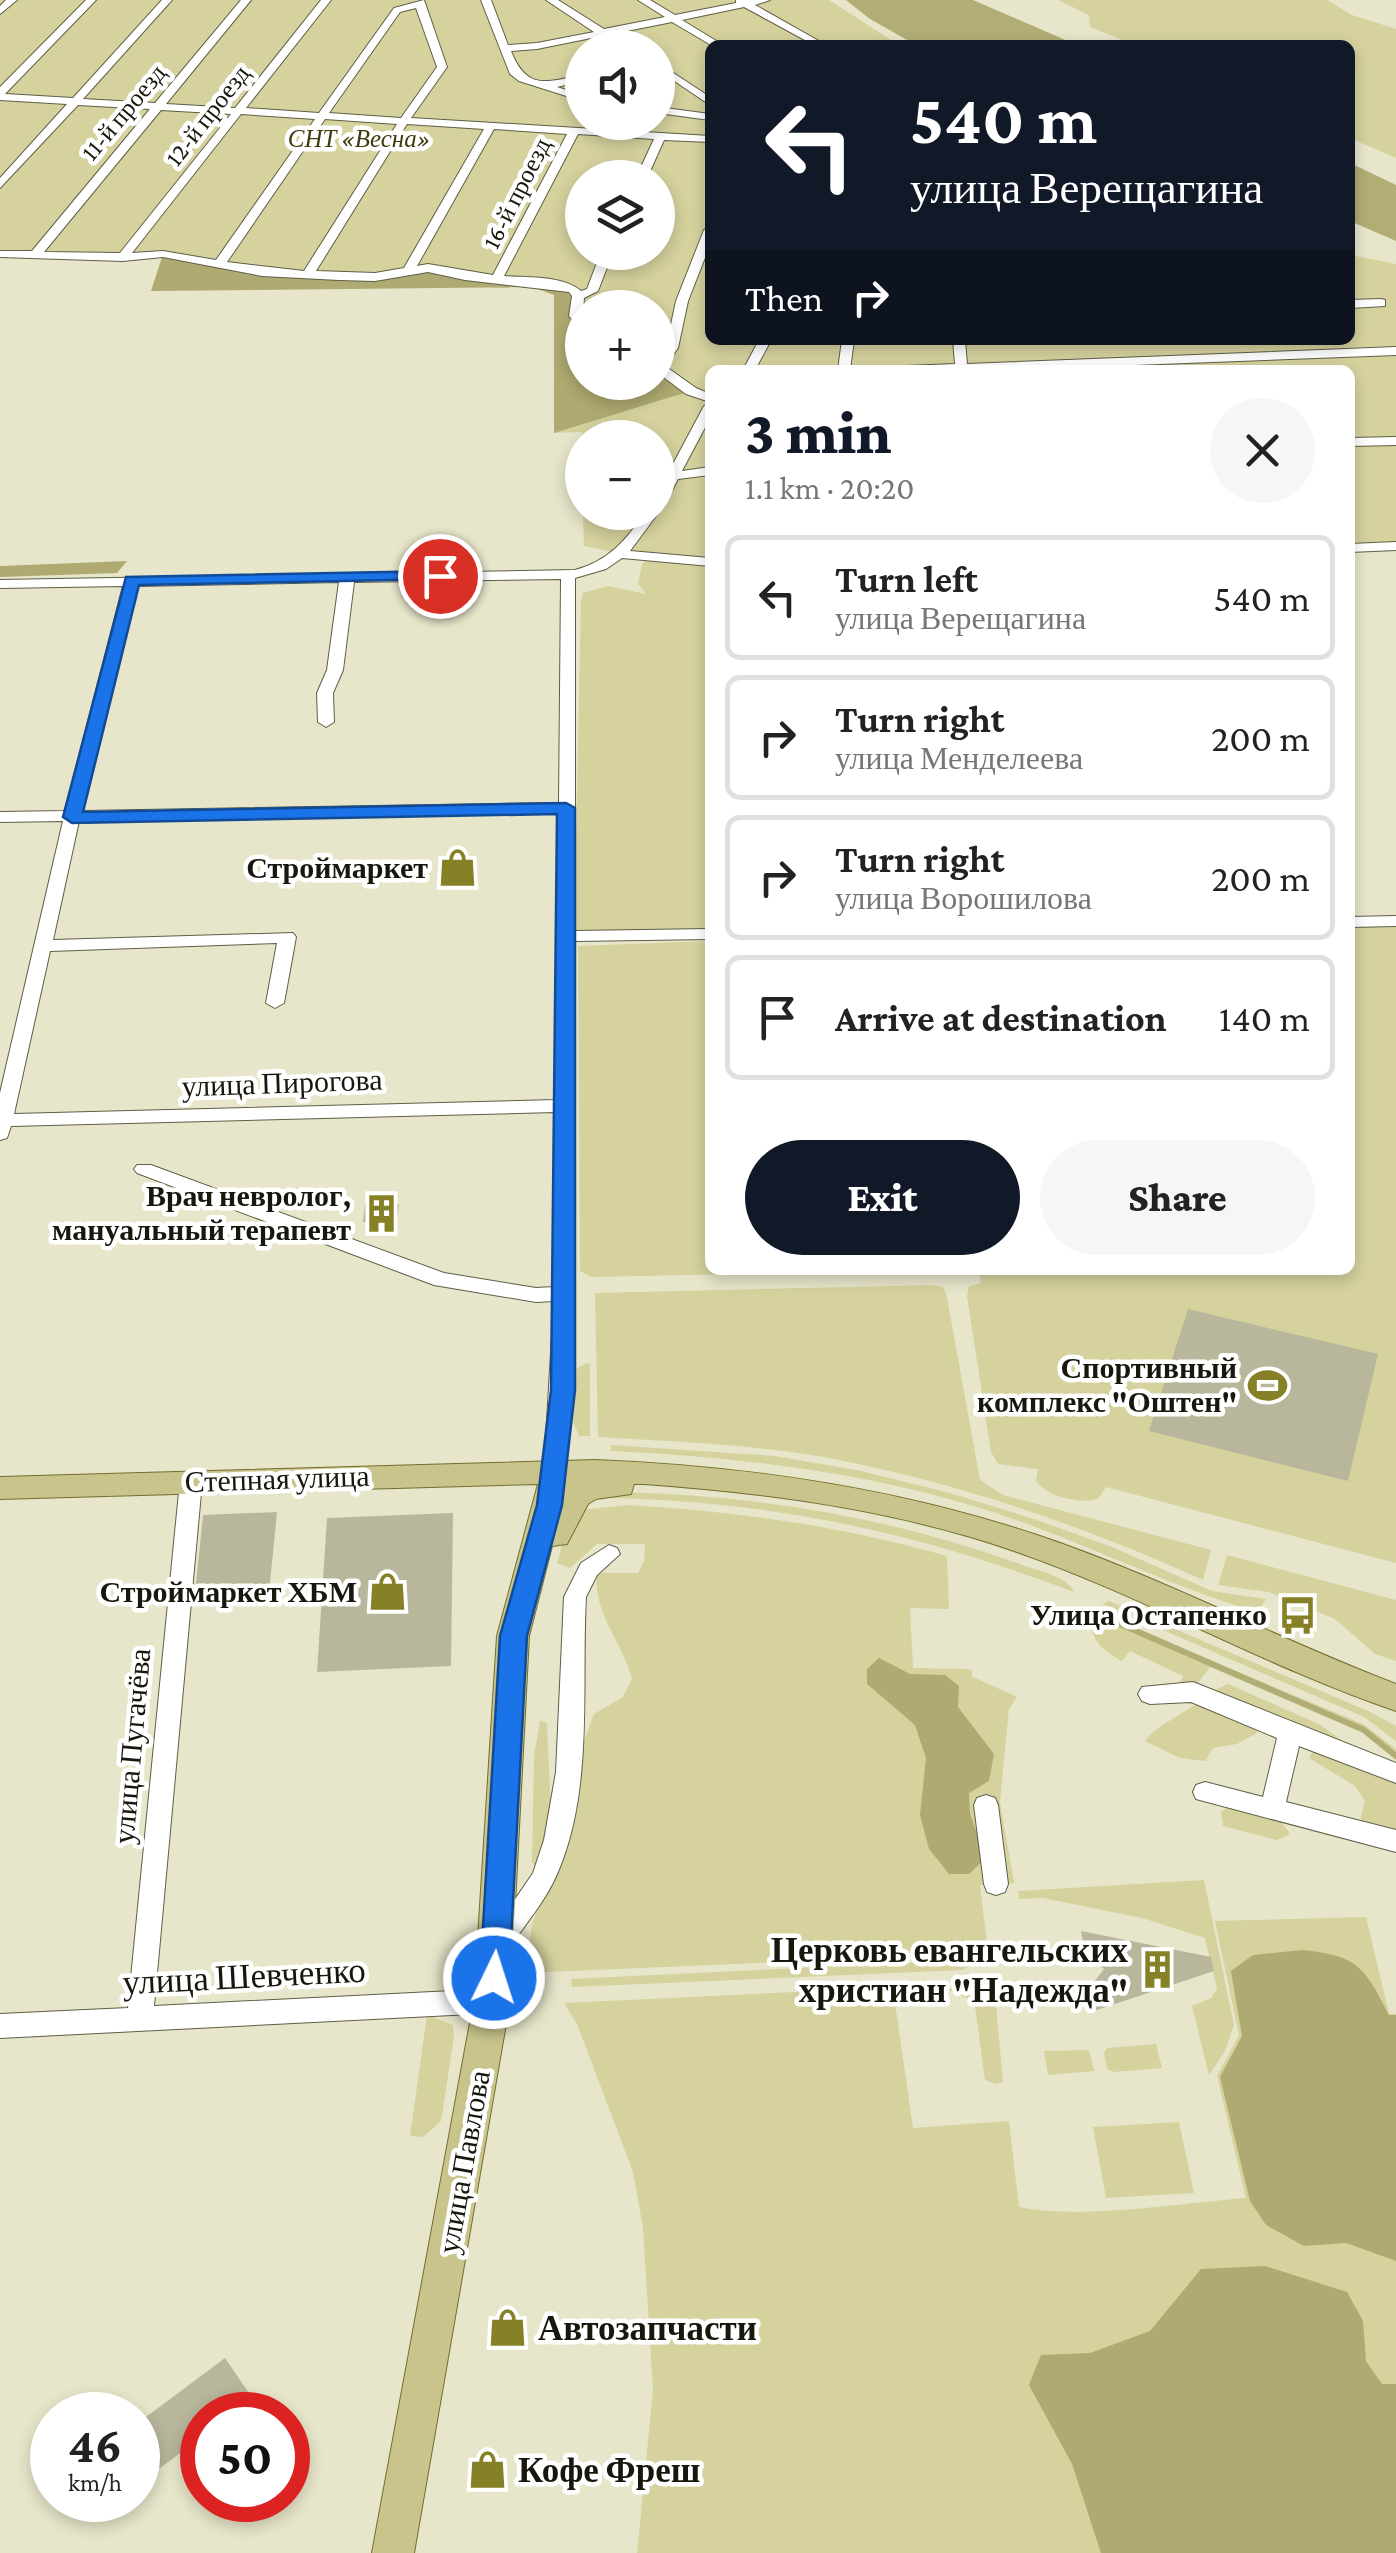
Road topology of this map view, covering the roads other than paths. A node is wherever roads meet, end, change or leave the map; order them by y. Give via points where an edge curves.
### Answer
1 (12, 0) edge
2 (90, 0) edge
3 (167, 0) edge
4 (246, 0) edge
5 (326, 0) edge
6 (486, 0) edge
7 (551, 0) edge
8 (643, 0) edge
9 (765, 0) edge
10 (419, 2) edge
11 (742, 2) edge
12 (0, 11) edge
13 (672, 18) junction
14 (600, 30) edge
15 (613, 30) edge
16 (565, 40) edge
17 (709, 40) edge
18 (812, 40) edge
19 (506, 48) junction
20 (675, 78) edge
21 (565, 81) edge
22 (543, 86) junction
23 (565, 93) edge
24 (0, 95) edge
25 (705, 99) edge
26 (75, 102) junction
27 (158, 106) junction
28 (238, 111) junction
29 (675, 112) edge
30 (322, 116) junction
31 (705, 116) edge
32 (404, 121) junction
33 (492, 124) junction
34 (565, 129) edge
35 (675, 136) edge
36 (705, 138) edge
37 (570, 140) edge
38 (0, 185) edge
39 (705, 243) edge
40 (0, 254) edge
41 (36, 254) junction
42 (122, 257) junction
43 (221, 262) junction
44 (410, 269) junction
45 (308, 274) junction
46 (498, 277) junction
47 (574, 290) edge
48 (1381, 303) dead end
49 (1355, 304) edge
50 (675, 334) edge
51 (1396, 352) edge
52 (1043, 365) edge
53 (675, 379) edge
54 (705, 396) edge
55 (705, 415) edge
56 (1396, 441) edge
57 (1355, 442) edge
58 (675, 472) edge
59 (705, 473) edge
60 (675, 476) edge
61 (639, 530) edge
62 (1396, 546) edge
63 (1355, 548) edge
64 (622, 554) junction
65 (705, 562) edge
66 (568, 575) junction
67 (347, 577) junction
68 (132, 580) junction
69 (0, 584) edge
70 (326, 722) dead end
71 (566, 808) junction
72 (0, 817) edge
73 (72, 817) junction
74 (1396, 921) edge
75 (1355, 922) edge
76 (705, 934) edge
77 (566, 936) junction
78 (43, 946) junction
79 (275, 1002) dead end
80 (566, 1106) junction
81 (1, 1125) edge
82 (144, 1169) dead end
83 (564, 1294) junction
84 (555, 1472) junction
85 (744, 1480) junction
86 (191, 1482) junction
87 (0, 1488) edge
88 (610, 1554) dead end
89 (512, 1666) junction
90 (1150, 1694) dead end
91 (1396, 1698) edge
92 (1290, 1733) junction
93 (1396, 1773) edge
94 (1206, 1792) dead end
95 (986, 1806) dead end
96 (1272, 1809) junction
97 (1396, 1841) edge
98 (996, 1884) dead end
99 (498, 1945) junction
100 (492, 2001) junction
101 (140, 2017) junction
102 (0, 2026) edge
103 (393, 2553) edge

1 - 12 street
2 - 24 street
3 - 26 street
4 - 27 street, 11-й проезд
5 - 28 street, 12-й проезд
6 - 19 street
7 - 14 street
8 - 13 street
9 - 11 street
10 - 30 street via 397,10
10 - 32 street via 442,67
11 - 13 street
11 - 18 street
13 - 15 street
13 - 17 street
16 - 19 street
19 - 22 street via 514,72
20 - 25 street
21 - 22 street
22 - 23 street
24 - 26 street
26 - 27 street
26 - 38 street
27 - 28 street
27 - 41 street, 11-й проезд
28 - 30 street
28 - 42 street, 12-й проезд
29 - 31 street
30 - 32 street
30 - 43 street
32 - 33 street
32 - 45 street
33 - 34 street
33 - 44 street
35 - 36 street
37 - 46 street, 16-й проезд
39 - 50 street
40 - 41 street
41 - 42 street
42 - 43 street via 163,254
43 - 45 street
44 - 45 street via 375,277
44 - 46 street
46 - 47 street
48 - 49 street
51 - 52 street
53 - 54 street
55 - 58 street
56 - 57 street
59 - 60 street
61 - 64 street
62 - 63 street
64 - 65 street
64 - 66 street
66 - 67 street
66 - 71 street, улица Павлова
67 - 68 street
67 - 70 street via 335,670 325,693
68 - 69 street
68 - 73 street
71 - 73 street
71 - 77 street, улица Павлова
72 - 73 street
73 - 78 street
74 - 75 street
76 - 77 street
77 - 80 street, улица Павлова
78 - 79 street via 288,937
78 - 81 street
80 - 81 street, улица Пирогова
80 - 83 street, улица Павлова
82 - 83 street via 441,1280 536,1296
83 - 84 street, улица Павлова
84 - 85 main road, Степная улица
84 - 86 main road, Степная улица
84 - 89 main road, улица Павлова via 520,1604
85 - 89 main road via 598,1486 577,1495
85 - 91 main road via 978,1528
86 - 87 main road, Степная улица
86 - 101 street, улица Пугачёва
88 - 99 street via 589,1570 575,1597 557,1839 544,1875
89 - 99 main road, улица Павлова
90 - 92 street via 1193,1692
92 - 93 street
92 - 96 street
94 - 96 street
95 - 98 street
96 - 97 street
99 - 100 main road, улица Павлова
100 - 101 street, улица Шевченко
100 - 103 main road, улица Павлова
101 - 102 street, улица Шевченко

